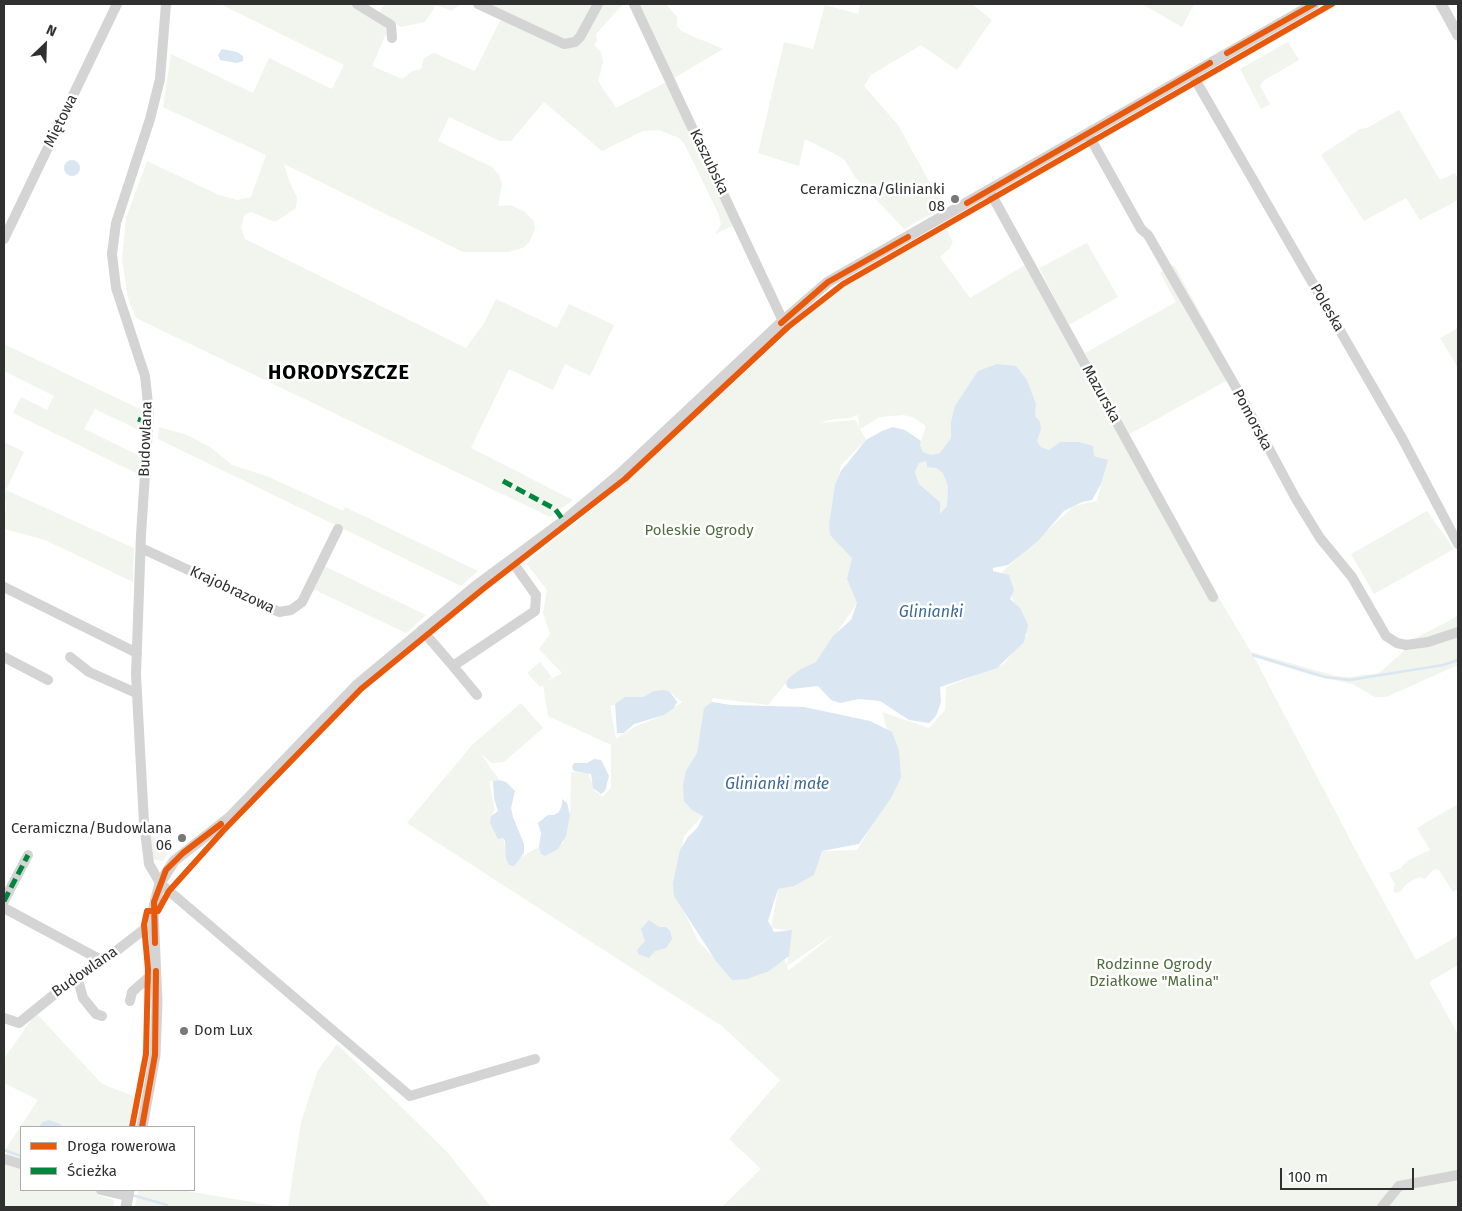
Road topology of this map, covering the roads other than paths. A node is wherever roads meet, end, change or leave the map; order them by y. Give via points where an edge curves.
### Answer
1 (117, 4) edge
2 (166, 4) edge
3 (357, 4) edge
4 (478, 4) edge
5 (598, 4) edge
6 (634, 4) edge
7 (1314, 4) edge
8 (1441, 4) edge
9 (1458, 35) edge
10 (392, 38) dead end
11 (1192, 74) junction
12 (1088, 134) junction
13 (989, 190) junction
14 (4, 239) edge
15 (783, 321) junction
16 (338, 528) dead end
17 (1458, 544) edge
18 (141, 548) junction
19 (511, 560) junction
20 (5, 592) edge
21 (1213, 597) dead end
22 (422, 630) junction
23 (1458, 632) edge
24 (137, 653) junction
25 (4, 657) edge
26 (70, 657) dead end
27 (454, 666) junction
28 (48, 680) dead end
29 (136, 693) junction
30 (477, 695) dead end
31 (28, 855) dead end
32 (160, 883) junction
33 (4, 901) edge
34 (4, 908) edge
35 (154, 929) junction
36 (101, 960) junction
37 (156, 971) junction
38 (77, 976) junction
39 (130, 1001) dead end
40 (102, 1016) dead end
41 (4, 1018) edge
42 (535, 1059) dead end
43 (142, 1126) edge
44 (4, 1159) edge
45 (20, 1164) edge
46 (1458, 1174) edge
47 (106, 1191) edge
48 (128, 1196) edge
49 (1382, 1207) edge

1 - 14 street, Miętowa
2 - 18 street, Budowlana via 160,79 116,222 112,254 118,295 142,366 148,396
3 - 10 street via 384,18 391,25
4 - 5 street via 564,44 575,42 580,37
6 - 15 street, Kaszubska
7 - 11 street
8 - 9 street
11 - 12 street
11 - 17 street, Poleska via 1402,438
12 - 13 street
12 - 23 street, Pomorska via 1238,392 1296,500 1320,538 1352,577 1386,636 1406,645
13 - 15 street via 828,282
13 - 21 street, Mazurska
15 - 19 street via 620,474
16 - 18 street, Krajobrazowa via 302,602 290,610 279,612
18 - 24 street, Budowlana
19 - 22 street
19 - 27 street via 536,595 535,611
20 - 24 street
22 - 27 street
22 - 32 street via 357,685 230,817 178,857
24 - 29 street, Budowlana
25 - 28 street
26 - 29 street via 89,672
27 - 30 street
29 - 32 street, Budowlana via 149,864
31 - 33 street
32 - 35 street via 154,902
32 - 42 street via 410,1096
34 - 36 street
35 - 36 street, Budowlana via 142,931
35 - 37 street
36 - 38 street, Budowlana
37 - 39 street via 132,992
37 - 43 street via 155,1054
38 - 40 street via 83,998 96,1014
38 - 41 street, Budowlana via 20,1023
44 - 45 street
46 - 49 street via 1399,1186
47 - 48 street

